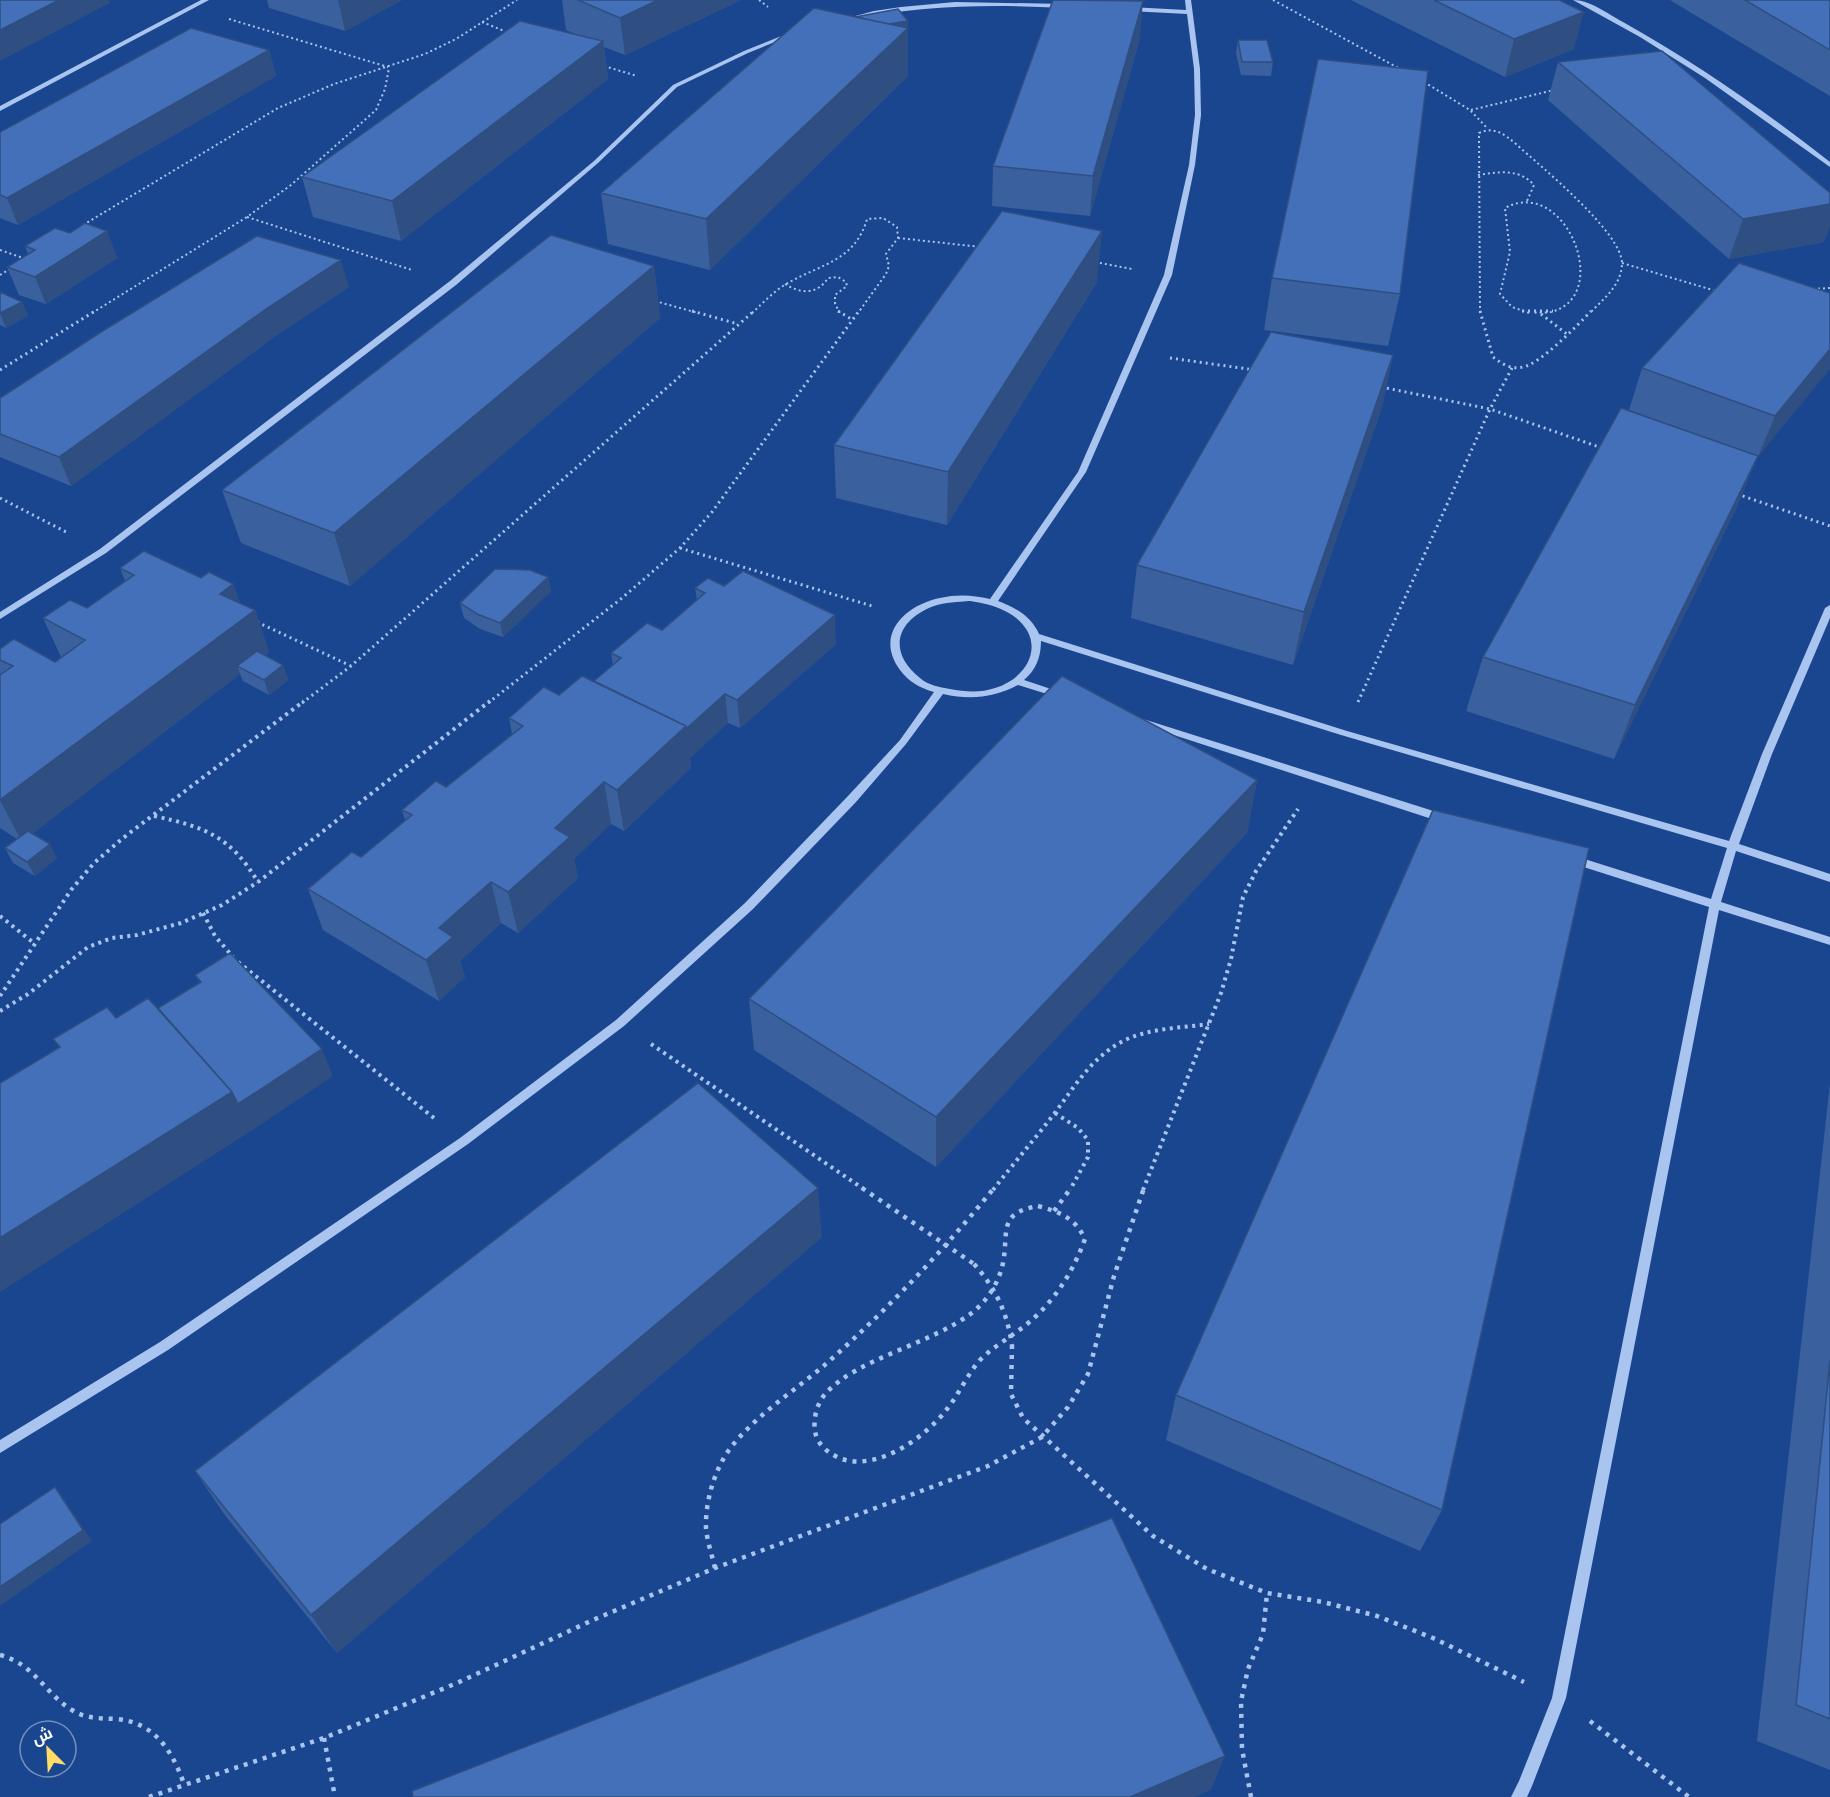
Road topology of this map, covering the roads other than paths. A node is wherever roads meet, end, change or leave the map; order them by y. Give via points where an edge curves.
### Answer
1 (206, 0) edge
2 (1188, 0) edge
3 (1576, 0) edge
4 (1075, 6) edge
5 (1121, 8) edge
6 (1190, 12) junction
7 (839, 21) edge
8 (795, 33) edge
9 (0, 109) edge
10 (1830, 165) edge
11 (993, 602) junction
12 (1830, 608) edge
13 (0, 616) edge
14 (1037, 637) junction
15 (1017, 681) junction
16 (940, 691) junction
17 (1073, 699) edge
18 (1129, 717) edge
19 (1455, 821) edge
20 (1731, 846) junction
21 (1568, 858) edge
22 (1830, 878) edge
23 (1715, 904) junction
24 (1830, 941) edge
25 (0, 1447) edge
26 (1518, 1797) edge

1 - 9 street
2 - 6 street
3 - 10 street via 1759,112
4 - 7 street via 982,2 903,9
5 - 6 street
6 - 11 street via 1197,69 1197,123 1168,275 1082,472
8 - 13 street via 675,86 596,162 453,283 103,551
11 - 14 street via 1013,610 1028,622
11 - 16 street via 947,599 925,606 897,629 895,659 921,684
12 - 20 street via 1793,688
14 - 15 street via 1038,653 1031,668
14 - 20 street via 1344,733
15 - 16 street via 982,694
15 - 17 street
16 - 25 street via 903,742 749,906 620,1023 464,1141 164,1346
18 - 19 street
20 - 22 street
20 - 23 street
21 - 23 street
23 - 24 street
23 - 26 street via 1559,1698

